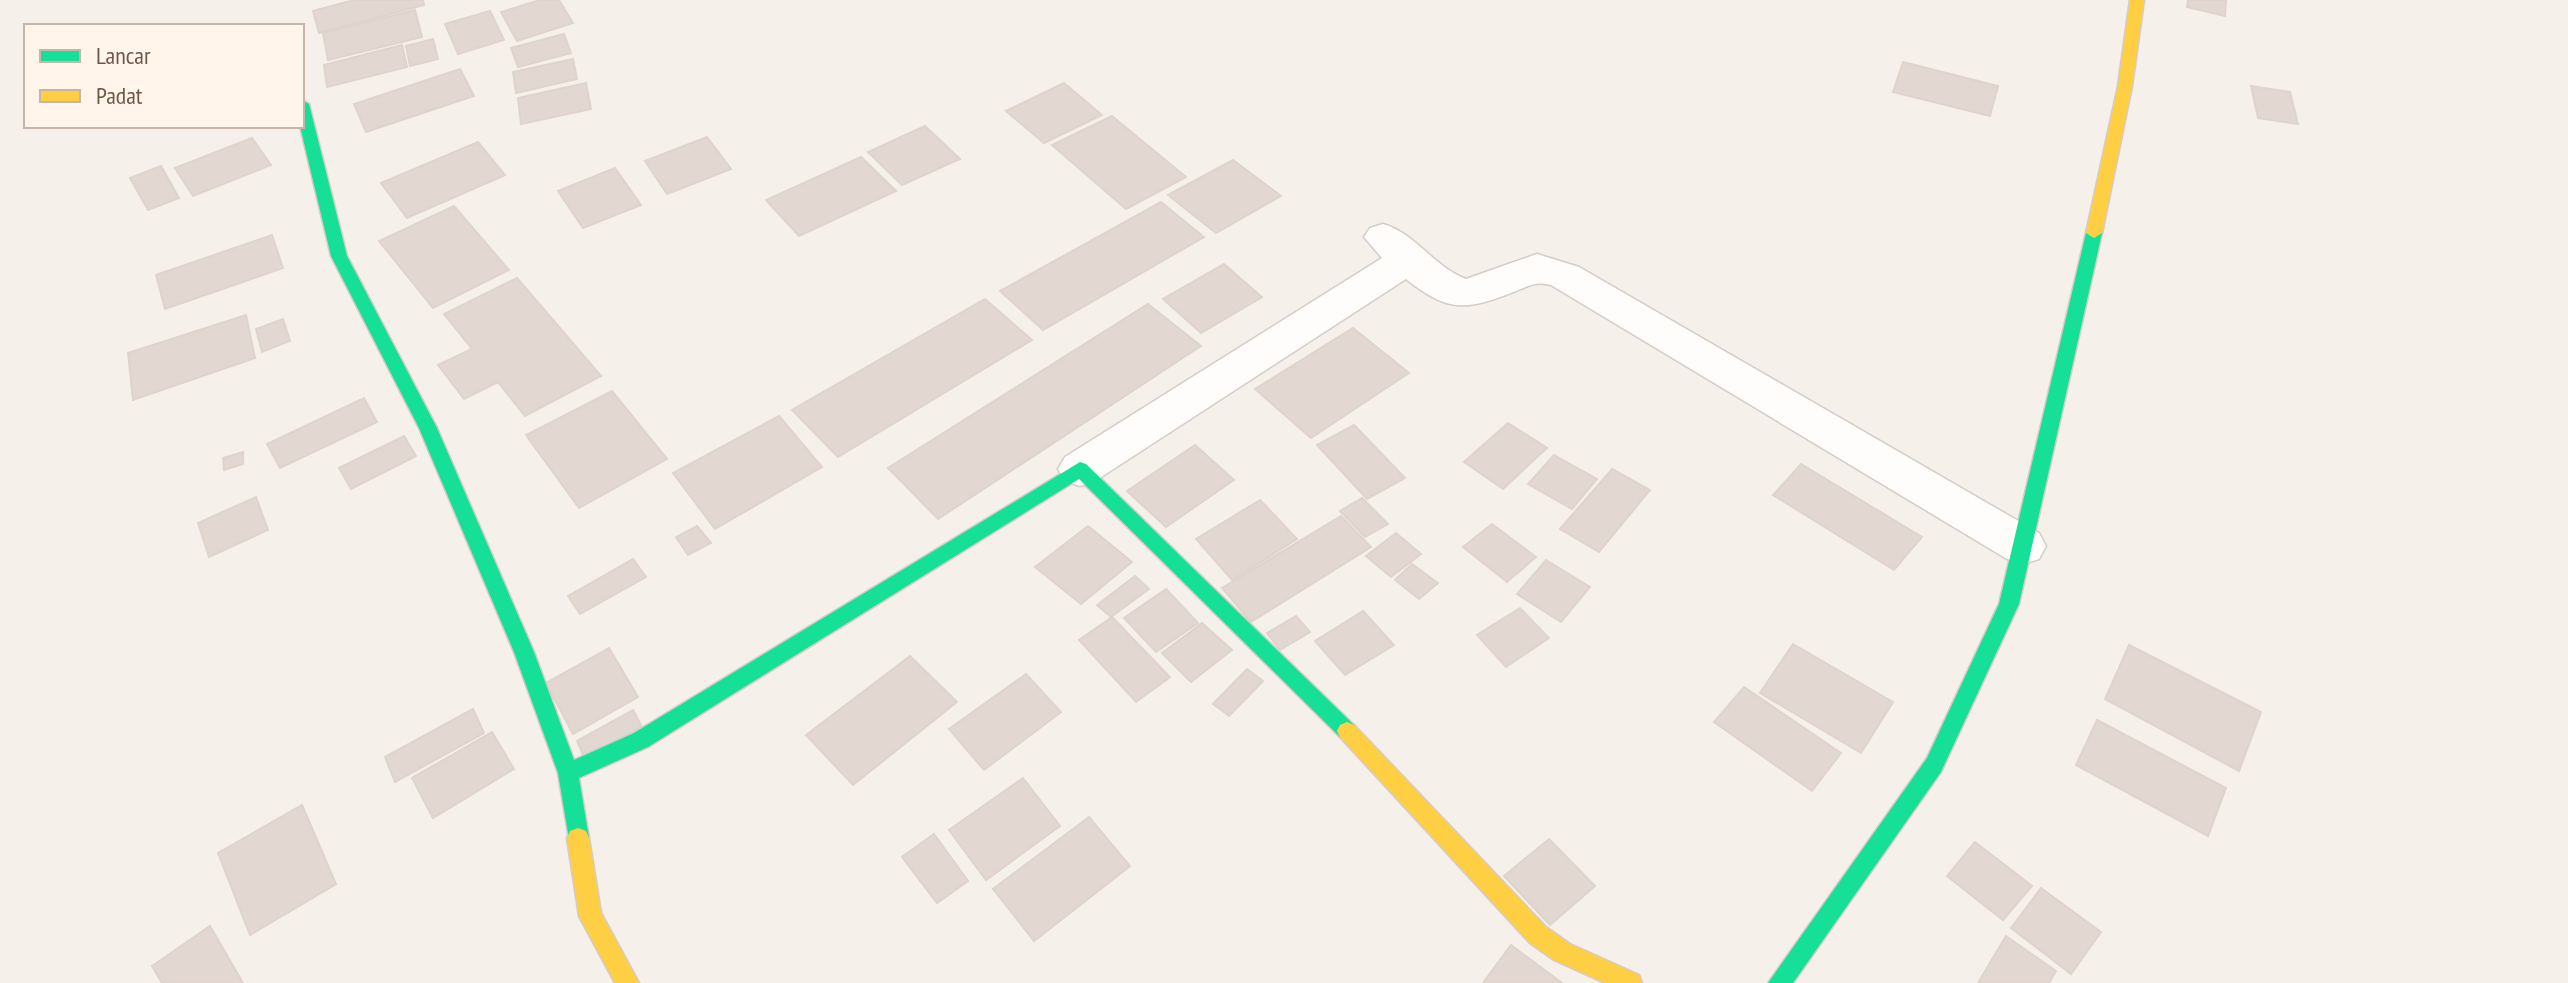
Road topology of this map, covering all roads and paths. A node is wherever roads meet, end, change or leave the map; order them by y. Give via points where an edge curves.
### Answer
1 (2137, 0) edge
2 (304, 112) edge
3 (1080, 469) junction
4 (2023, 546) junction
5 (568, 773) junction
6 (628, 983) edge
7 (1631, 983) edge
8 (1779, 983) edge

1 - 4 street via 2125,86 2075,326
2 - 5 street via 339,256 428,428 524,652
3 - 4 street via 1396,248 1451,290 1470,294 1537,267 1558,272
3 - 5 street via 641,740
3 - 7 street via 1377,761 1538,935 1562,952
4 - 8 street via 2009,604 1934,765
5 - 6 street via 590,916

